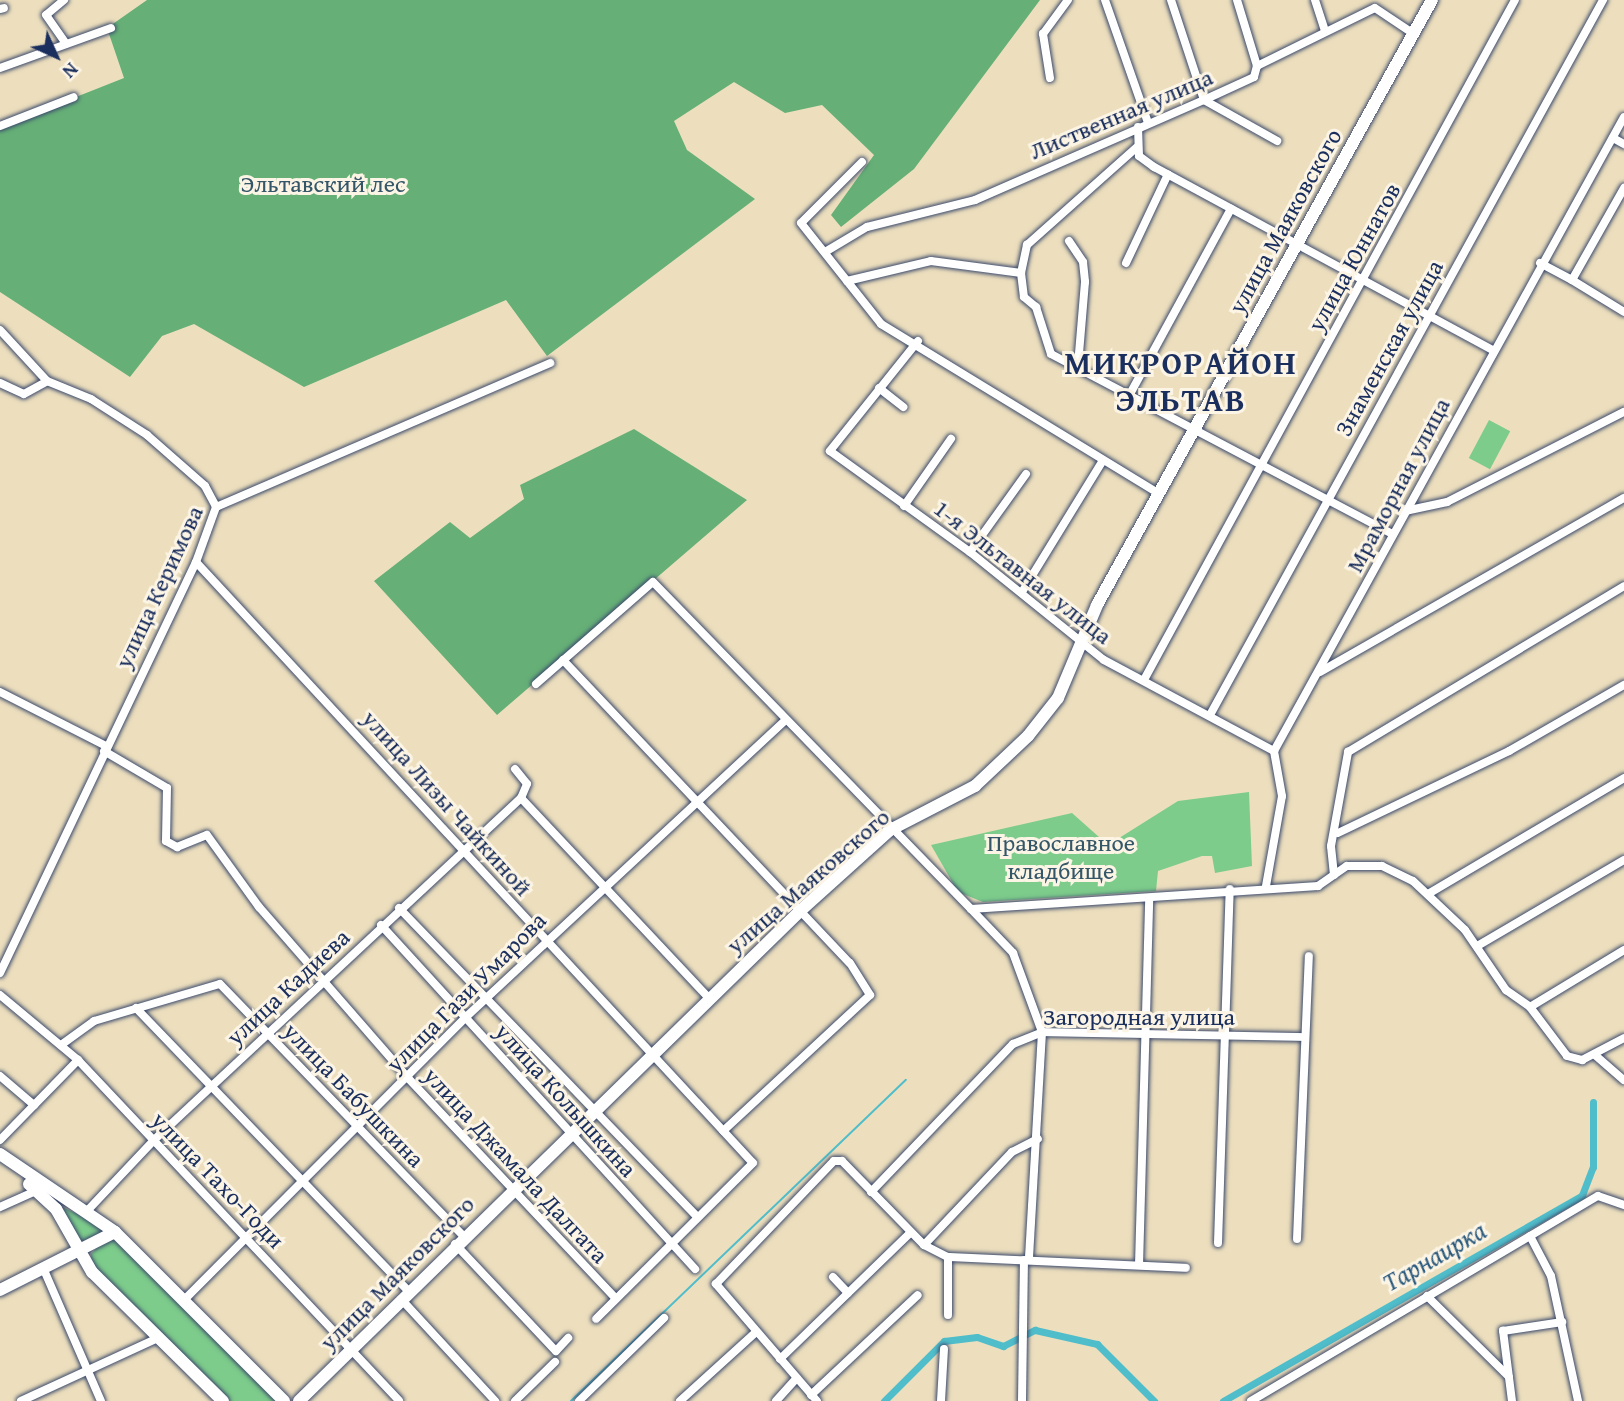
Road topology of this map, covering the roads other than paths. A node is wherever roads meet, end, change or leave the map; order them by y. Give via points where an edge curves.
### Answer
1 (64, 0) edge
2 (1068, 0) edge
3 (1105, 0) edge
4 (1171, 0) edge
5 (1237, 0) edge
6 (1315, 0) edge
7 (1381, 0) edge
8 (1432, 0) edge
9 (1515, 0) edge
10 (1603, 0) edge
11 (1376, 8) junction
12 (111, 28) dead end
13 (1325, 30) junction
14 (1414, 34) junction
15 (66, 44) junction
16 (1257, 66) junction
17 (0, 68) edge
18 (1050, 78) dead end
19 (74, 97) dead end
20 (1204, 100) junction
21 (1624, 117) edge
22 (1148, 123) junction
23 (0, 126) edge
24 (1138, 127) junction
25 (1613, 138) junction
26 (1277, 141) dead end
27 (1624, 144) edge
28 (1137, 147) junction
29 (862, 162) dead end
30 (1168, 174) junction
31 (1624, 188) edge
32 (1231, 209) junction
33 (1069, 242) dead end
34 (1294, 245) junction
35 (825, 253) junction
36 (1126, 262) dead end
37 (1540, 263) junction
38 (1021, 273) junction
39 (1572, 280) junction
40 (847, 281) junction
41 (1363, 281) junction
42 (1624, 312) edge
43 (1429, 316) junction
44 (0, 330) edge
45 (918, 341) junction
46 (1492, 350) junction
47 (550, 363) dead end
48 (1079, 366) junction
49 (47, 381) junction
50 (0, 383) edge
51 (879, 388) junction
52 (1130, 394) junction
53 (904, 407) dead end
54 (1624, 412) edge
55 (1195, 430) junction
56 (951, 439) dead end
57 (1102, 461) junction
58 (1262, 464) junction
59 (1026, 474) dead end
60 (1160, 494) junction
61 (1328, 498) junction
62 (1624, 498) edge
63 (904, 506) junction
64 (216, 507) junction
65 (1405, 511) junction
66 (1393, 534) junction
67 (971, 552) junction
68 (196, 562) junction
69 (1624, 586) edge
70 (1022, 592) junction
71 (1085, 641) junction
72 (563, 660) junction
73 (1318, 673) junction
74 (1145, 678) junction
75 (536, 684) dead end
76 (1624, 685) edge
77 (0, 692) edge
78 (1210, 715) junction
79 (785, 721) junction
80 (105, 749) junction
81 (1274, 751) junction
82 (514, 769) dead end
83 (1624, 778) edge
84 (521, 799) junction
85 (696, 800) junction
86 (890, 830) junction
87 (1338, 833) junction
88 (461, 852) junction
89 (1624, 860) edge
90 (1334, 875) junction
91 (605, 884) junction
92 (1266, 886) junction
93 (1230, 889) junction
94 (1428, 894) junction
95 (1149, 901) junction
96 (399, 908) junction
97 (971, 909) junction
98 (800, 911) junction
99 (381, 925) junction
100 (547, 940) junction
101 (1479, 946) junction
102 (1624, 950) edge
103 (1310, 956) dead end
104 (0, 973) edge
105 (324, 979) junction
106 (0, 995) edge
107 (489, 997) junction
108 (708, 997) junction
109 (1530, 1007) junction
110 (136, 1008) junction
111 (466, 1017) junction
112 (268, 1032) junction
113 (1042, 1032) junction
114 (1145, 1035) junction
115 (1225, 1037) junction
116 (1305, 1037) junction
117 (1624, 1038) edge
118 (61, 1045) junction
119 (647, 1054) junction
120 (1595, 1055) junction
121 (78, 1060) junction
122 (0, 1076) edge
123 (408, 1078) junction
124 (1624, 1080) edge
125 (211, 1086) junction
126 (34, 1105) junction
127 (592, 1109) junction
128 (356, 1127) junction
129 (723, 1131) junction
130 (568, 1133) junction
131 (1038, 1139) junction
132 (0, 1140) edge
133 (154, 1140) junction
134 (0, 1154) edge
135 (0, 1164) edge
136 (300, 1180) junction
137 (511, 1188) junction
138 (37, 1190) junction
139 (871, 1192) junction
140 (1624, 1205) edge
141 (0, 1207) edge
142 (88, 1210) junction
143 (696, 1216) junction
144 (115, 1232) junction
145 (911, 1232) junction
146 (246, 1235) junction
147 (1530, 1236) junction
148 (1297, 1239) dead end
149 (459, 1240) junction
150 (671, 1243) junction
151 (1218, 1243) dead end
152 (924, 1245) junction
153 (82, 1256) junction
154 (948, 1257) junction
155 (1026, 1259) junction
156 (1139, 1265) junction
157 (1186, 1268) dead end
158 (695, 1269) dead end
159 (45, 1272) junction
160 (833, 1277) dead end
161 (0, 1292) edge
162 (848, 1293) junction
163 (405, 1295) junction
164 (918, 1295) dead end
165 (1427, 1296) junction
166 (616, 1299) junction
167 (184, 1300) junction
168 (948, 1315) dead end
169 (664, 1318) dead end
170 (596, 1320) dead end
171 (1562, 1322) junction
172 (756, 1332) junction
173 (158, 1338) junction
174 (568, 1338) dead end
175 (350, 1349) junction
176 (944, 1349) dead end
177 (780, 1359) junction
178 (555, 1362) dead end
179 (87, 1370) junction
180 (796, 1377) junction
181 (1510, 1378) junction
182 (814, 1398) edge
183 (21, 1401) edge
184 (101, 1401) edge
185 (223, 1401) edge
186 (284, 1401) edge
187 (299, 1401) edge
188 (399, 1401) edge
189 (495, 1401) edge
190 (515, 1401) edge
191 (579, 1401) edge
192 (680, 1401) edge
193 (776, 1401) edge
194 (941, 1401) edge
195 (1022, 1401) edge
196 (1251, 1401) edge
197 (1513, 1401) edge
198 (1578, 1401) edge

1 - 15 street via 46,15
2 - 18 street via 1043,34
3 - 22 street
4 - 20 street
5 - 16 street
6 - 13 street
7 - 11 street
8 - 14 street, улица Маяковского
9 - 41 street, улица Юннатов
10 - 43 street, Знаменская улица
11 - 13 street, Лиственная улица
11 - 14 street
12 - 15 street
13 - 16 street, Лиственная улица via 1313,42
14 - 34 street, улица Маяковского
15 - 17 street
16 - 20 street, Лиственная улица via 1254,77
19 - 23 street
20 - 22 street, Лиственная улица
20 - 26 street
21 - 25 street, Мраморная улица
22 - 24 street, Лиственная улица
24 - 28 street
24 - 35 street, Лиственная улица via 975,200 867,227
25 - 27 street
25 - 37 street, Мраморная улица
28 - 30 street via 1144,161
28 - 38 street via 1027,245
29 - 35 street via 801,223
30 - 32 street
30 - 36 street
31 - 39 street
32 - 34 street
32 - 52 street
33 - 48 street via 1083,262 1085,282
34 - 41 street
34 - 55 street, улица Маяковского
35 - 40 street
37 - 39 street
37 - 46 street, Мраморная улица
38 - 40 street via 931,261
38 - 48 street via 1044,345
39 - 42 street
40 - 45 street via 881,324
41 - 43 street
41 - 58 street, улица Юннатов
43 - 46 street
43 - 61 street, Знаменская улица
44 - 49 street
45 - 51 street
45 - 57 street via 951,370
46 - 65 street, Мраморная улица
47 - 64 street, улица Керимова
48 - 52 street
49 - 50 street via 24,394
49 - 64 street via 147,435 205,486
51 - 53 street
51 - 63 street, 1-я Эльтавная улица via 830,451
52 - 55 street
54 - 65 street via 1447,502
55 - 58 street
55 - 60 street, улица Маяковского
56 - 63 street
57 - 60 street
57 - 70 street
58 - 61 street
58 - 74 street, улица Юннатов
59 - 67 street
60 - 71 street, улица Маяковского via 1097,605
61 - 66 street
61 - 78 street, Знаменская улица
62 - 73 street
63 - 67 street, 1-я Эльтавная улица
64 - 68 street, улица Керимова
65 - 66 street, Мраморная улица
66 - 73 street, Мраморная улица
67 - 70 street, 1-я Эльтавная улица
68 - 80 street, улица Керимова
68 - 88 street, улица Лизы Чайкиной
69 - 87 street via 1348,752
70 - 71 street, 1-я Эльтавная улица
71 - 74 street, 1-я Эльтавная улица via 1104,660
71 - 86 street, улица Маяковского via 1058,698 1028,736 975,786
72 - 75 street
72 - 79 street via 653,582
72 - 85 street
73 - 81 street, Мраморная улица
74 - 78 street, 1-я Эльтавная улица
76 - 87 street via 1509,751
77 - 80 street
78 - 81 street, 1-я Эльтавная улица
79 - 85 street, улица Гази Умарова
79 - 86 street
80 - 104 street, улица Керимова
80 - 105 street, улица Джамала Далгата via 167,788 166,841 177,847 207,835 259,907
81 - 92 street via 1282,796
82 - 84 street via 527,784
83 - 94 street
84 - 88 street, улица Кадиева
84 - 91 street
85 - 91 street, улица Гази Умарова
85 - 98 street
86 - 97 street
86 - 98 street, улица Маяковского
87 - 90 street via 1331,846
88 - 96 street, улица Кадиева
88 - 100 street, улица Лизы Чайкиной
89 - 101 street
90 - 92 street via 1318,886
90 - 94 street via 1347,866 1382,866
91 - 100 street, улица Гази Умарова
91 - 108 street
92 - 93 street
93 - 95 street
93 - 115 street
94 - 101 street
95 - 97 street
95 - 114 street
96 - 99 street, улица Кадиева
96 - 107 street
97 - 113 street via 1013,953
98 - 108 street, улица Маяковского
98 - 129 street via 850,963 870,997
99 - 105 street, улица Кадиева
99 - 111 street, улица Колышкина
100 - 107 street, улица Гази Умарова
100 - 119 street, улица Лизы Чайкиной
101 - 109 street via 1507,990
102 - 109 street
103 - 116 street
105 - 112 street, улица Кадиева
105 - 123 street, улица Джамала Далгата
106 - 118 street, улица Тахо-Годи
107 - 111 street, улица Гази Умарова
107 - 127 street
108 - 119 street, улица Маяковского
109 - 120 street via 1567,1056
110 - 112 street, улица Бабушкина via 213,981
110 - 118 street, улица Бабушкина via 94,1021
110 - 125 street
111 - 123 street, улица Гази Умарова
111 - 130 street, улица Колышкина
112 - 125 street, улица Кадиева
112 - 128 street, улица Бабушкина
113 - 114 street, Загородная улица
113 - 131 street
113 - 139 street, Загородная улица via 1013,1044
114 - 115 street, Загородная улица
114 - 156 street
115 - 116 street, Загородная улица
115 - 151 street
116 - 148 street
117 - 120 street
118 - 121 street, улица Тахо-Годи
119 - 127 street, улица Маяковского
119 - 129 street, улица Лизы Чайкиной
120 - 124 street
121 - 126 street
121 - 133 street, улица Тахо-Годи
122 - 126 street
123 - 128 street, улица Гази Умарова
123 - 137 street, улица Джамала Далгата
125 - 133 street, улица Кадиева
125 - 136 street
126 - 132 street
127 - 130 street, улица Маяковского
127 - 143 street
128 - 136 street, улица Гази Умарова
128 - 149 street, улица Бабушкина
129 - 143 street, улица Лизы Чайкиной via 753,1163
130 - 137 street, улица Маяковского
130 - 150 street, улица Колышкина
131 - 152 street via 1012,1152
131 - 155 street
133 - 142 street, улица Кадиева
133 - 146 street, улица Тахо-Годи
134 - 142 street via 65,1201
135 - 138 street
136 - 146 street, улица Гази Умарова
136 - 163 street
137 - 149 street, улица Маяковского
137 - 166 street, улица Джамала Далгата
138 - 141 street
138 - 153 street
139 - 145 street
139 - 172 street via 842,1161 834,1161 716,1284
140 - 147 street via 1598,1196
142 - 144 street
143 - 150 street
144 - 153 street
144 - 167 street
145 - 152 street
145 - 162 street
146 - 167 street, улица Гази Умарова
146 - 175 street, улица Тахо-Годи
147 - 165 street
147 - 171 street via 1551,1276
149 - 163 street, улица Маяковского
149 - 174 street, улица Бабушкина via 556,1350
150 - 158 street, улица Колышкина
150 - 166 street
152 - 154 street
153 - 159 street
153 - 173 street
154 - 155 street
154 - 168 street
155 - 156 street
155 - 195 street
156 - 157 street
159 - 161 street
159 - 179 street
160 - 162 street
162 - 177 street
163 - 175 street, улица Маяковского
163 - 189 street
164 - 182 street
165 - 181 street
165 - 196 street
166 - 170 street
167 - 186 street
169 - 191 street
171 - 181 street via 1503,1331
171 - 198 street
172 - 177 street
172 - 192 street
173 - 179 street
173 - 185 street
175 - 187 street, улица Маяковского
175 - 188 street, улица Тахо-Годи
176 - 194 street
177 - 180 street
178 - 190 street
179 - 183 street
179 - 184 street
180 - 182 street
180 - 193 street
181 - 197 street

